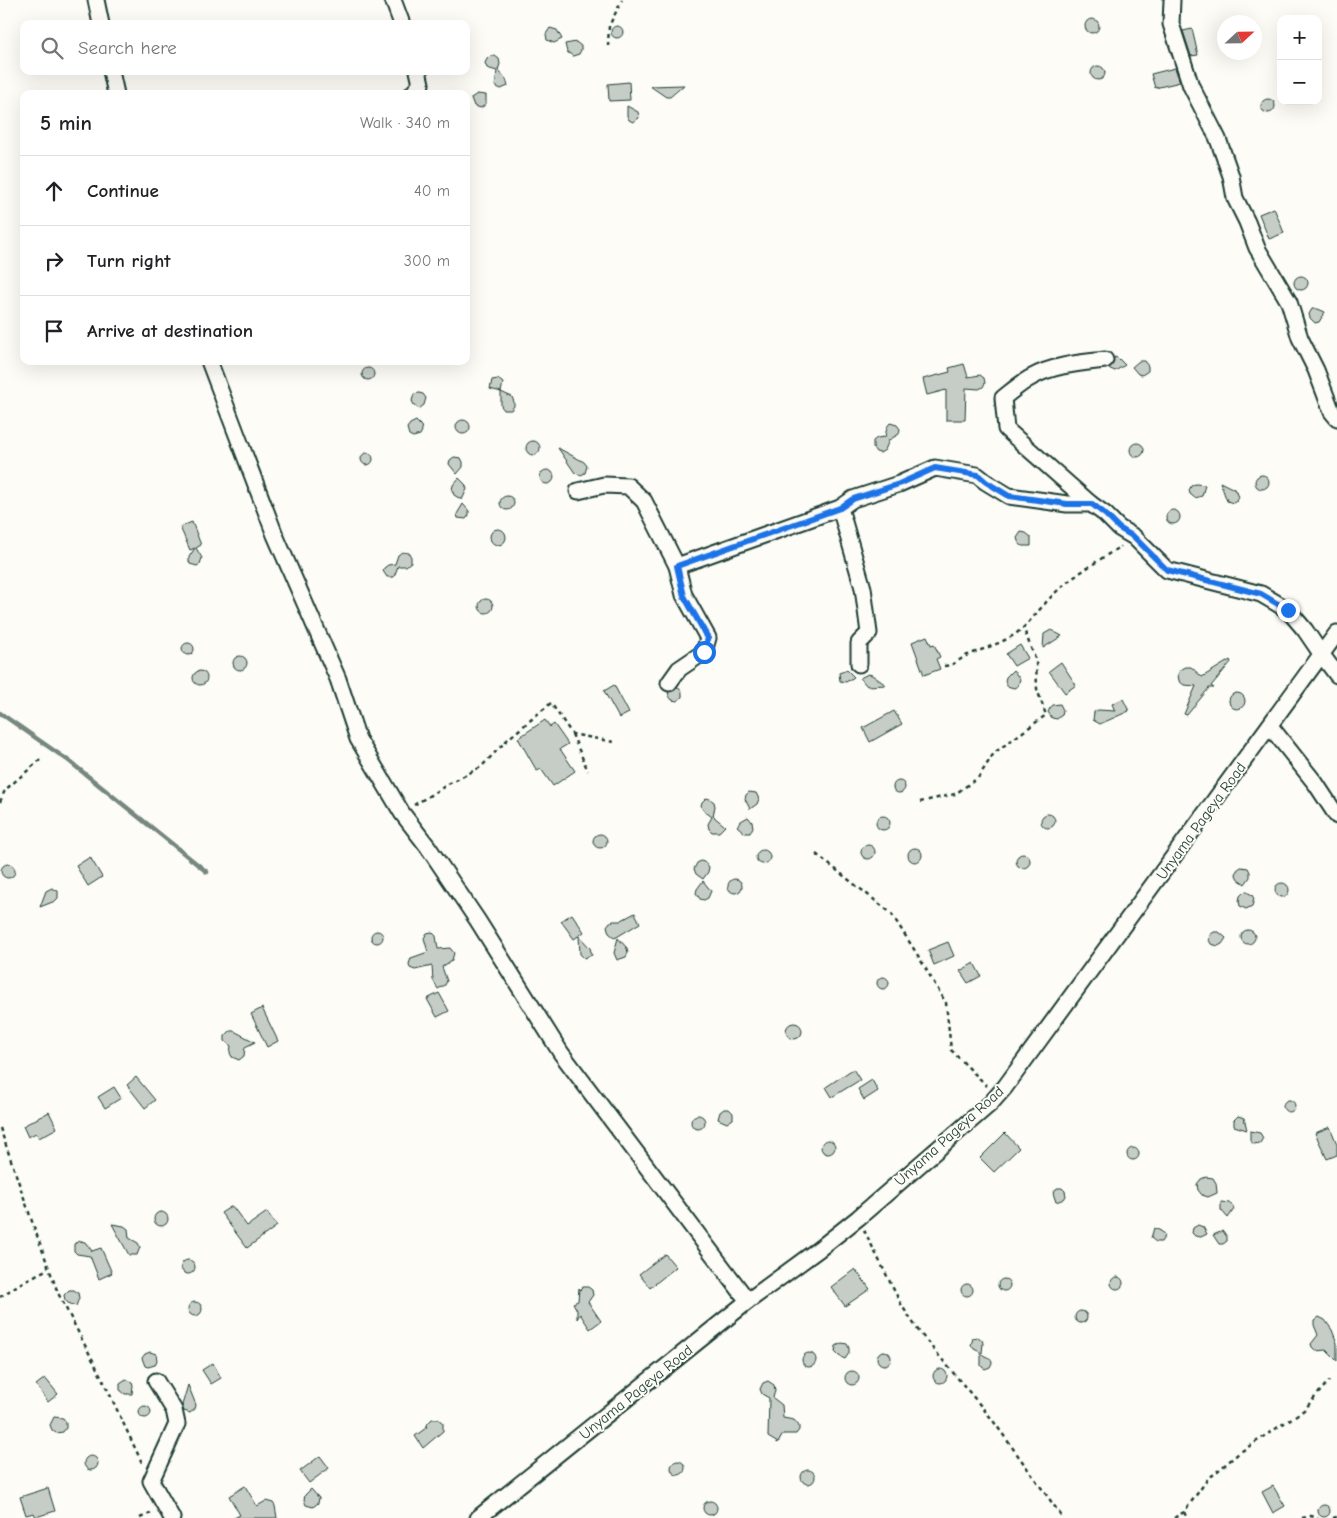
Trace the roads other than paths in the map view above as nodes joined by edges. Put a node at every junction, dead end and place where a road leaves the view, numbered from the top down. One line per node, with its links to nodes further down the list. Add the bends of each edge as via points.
1 (96, 0): 4 (street)
2 (393, 0): 5 (street)
3 (1172, 0): 12 (street, via 1171,24 1191,86 1218,138 1235,198 1257,248 1289,302 1300,338)
4 (100, 20)
5 (400, 20)
6 (112, 75): 8 (street)
7 (419, 75): 9 (street, via 420,84)
8 (115, 90)
9 (415, 90)
10 (1105, 360): 14 (street, via 1072,364 1032,376 1003,398 1006,430)
11 (211, 365): 24 (street, via 275,535 338,679 358,740 402,813 478,921 561,1053)
12 (1337, 418)
13 (578, 491): 16 (street, via 604,485 628,486 644,501)
14 (1092, 504): 15 (street, via 1009,496 978,475 935,468 853,499); 18 (street, via 1134,537 1167,570 1261,594 1288,610)
15 (840, 508): 16 (street); 19 (street, via 863,588 869,633 859,643)
16 (677, 566): 21 (street, via 684,596 708,638 704,652 679,670)
17 (1337, 633): 18 (street, Unyama Pageya Road)
18 (1322, 655): 20 (street); 22 (street, Unyama Pageya Road)
19 (858, 664)
20 (1337, 675)
21 (668, 683)
22 (1270, 726): 23 (street); 24 (street, Unyama Pageya Road, via 997,1096 858,1218)
23 (1337, 816)
24 (748, 1302): 27 (street, Unyama Pageya Road)
25 (156, 1381): 26 (street, via 174,1410 177,1424 150,1481)
26 (172, 1518)
27 (478, 1518)

